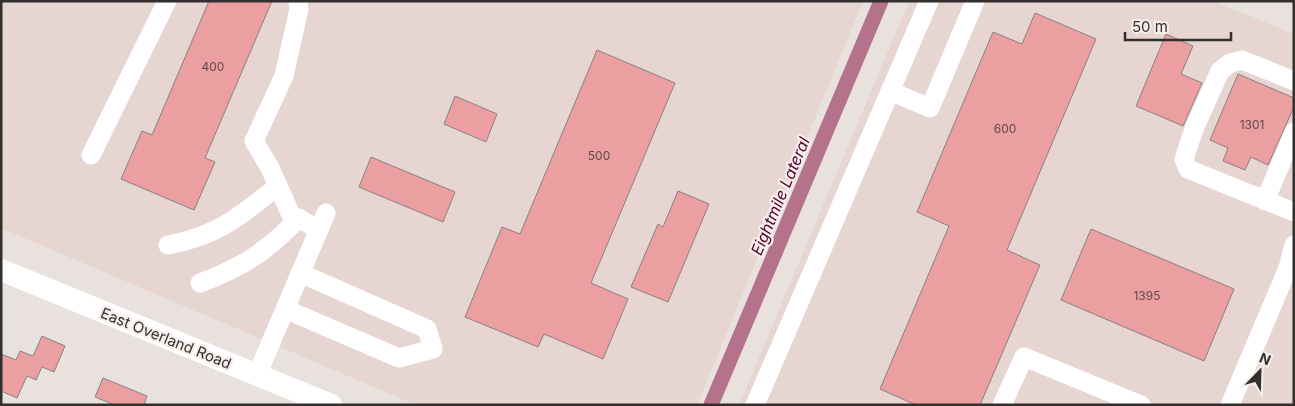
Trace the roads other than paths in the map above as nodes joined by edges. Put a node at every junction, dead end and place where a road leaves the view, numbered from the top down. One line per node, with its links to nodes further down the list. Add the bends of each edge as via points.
1 (166, 1): 8 (street)
2 (298, 1): 9 (street, via 284,76 254,141)
3 (929, 1): 6 (street)
4 (975, 1): 6 (street, via 930,108)
5 (1294, 81): 10 (street, via 1242,60 1230,63 1220,71 1184,159 1188,169)
6 (890, 91): 21 (street)
7 (1294, 132): 10 (street)
8 (91, 155)
9 (278, 186): 12 (street, via 292,214); 13 (street, via 213,233)
10 (1265, 201): 11 (street)
11 (1294, 212)
12 (299, 218): 16 (street, via 322,221); 17 (street, via 255,257)
13 (168, 245)
14 (1294, 245): 24 (street, via 1288,268)
15 (1, 270): 19 (main road, East Overland Road)
16 (300, 273): 18 (street); 18 (street, via 427,329 433,349 399,358)
17 (200, 284)
18 (285, 309): 19 (street)
19 (256, 375): 20 (main road, East Overland Road)
20 (330, 405)
21 (756, 405)
22 (1002, 405): 23 (street, via 1024,357)
23 (1141, 405)
24 (1230, 405)

